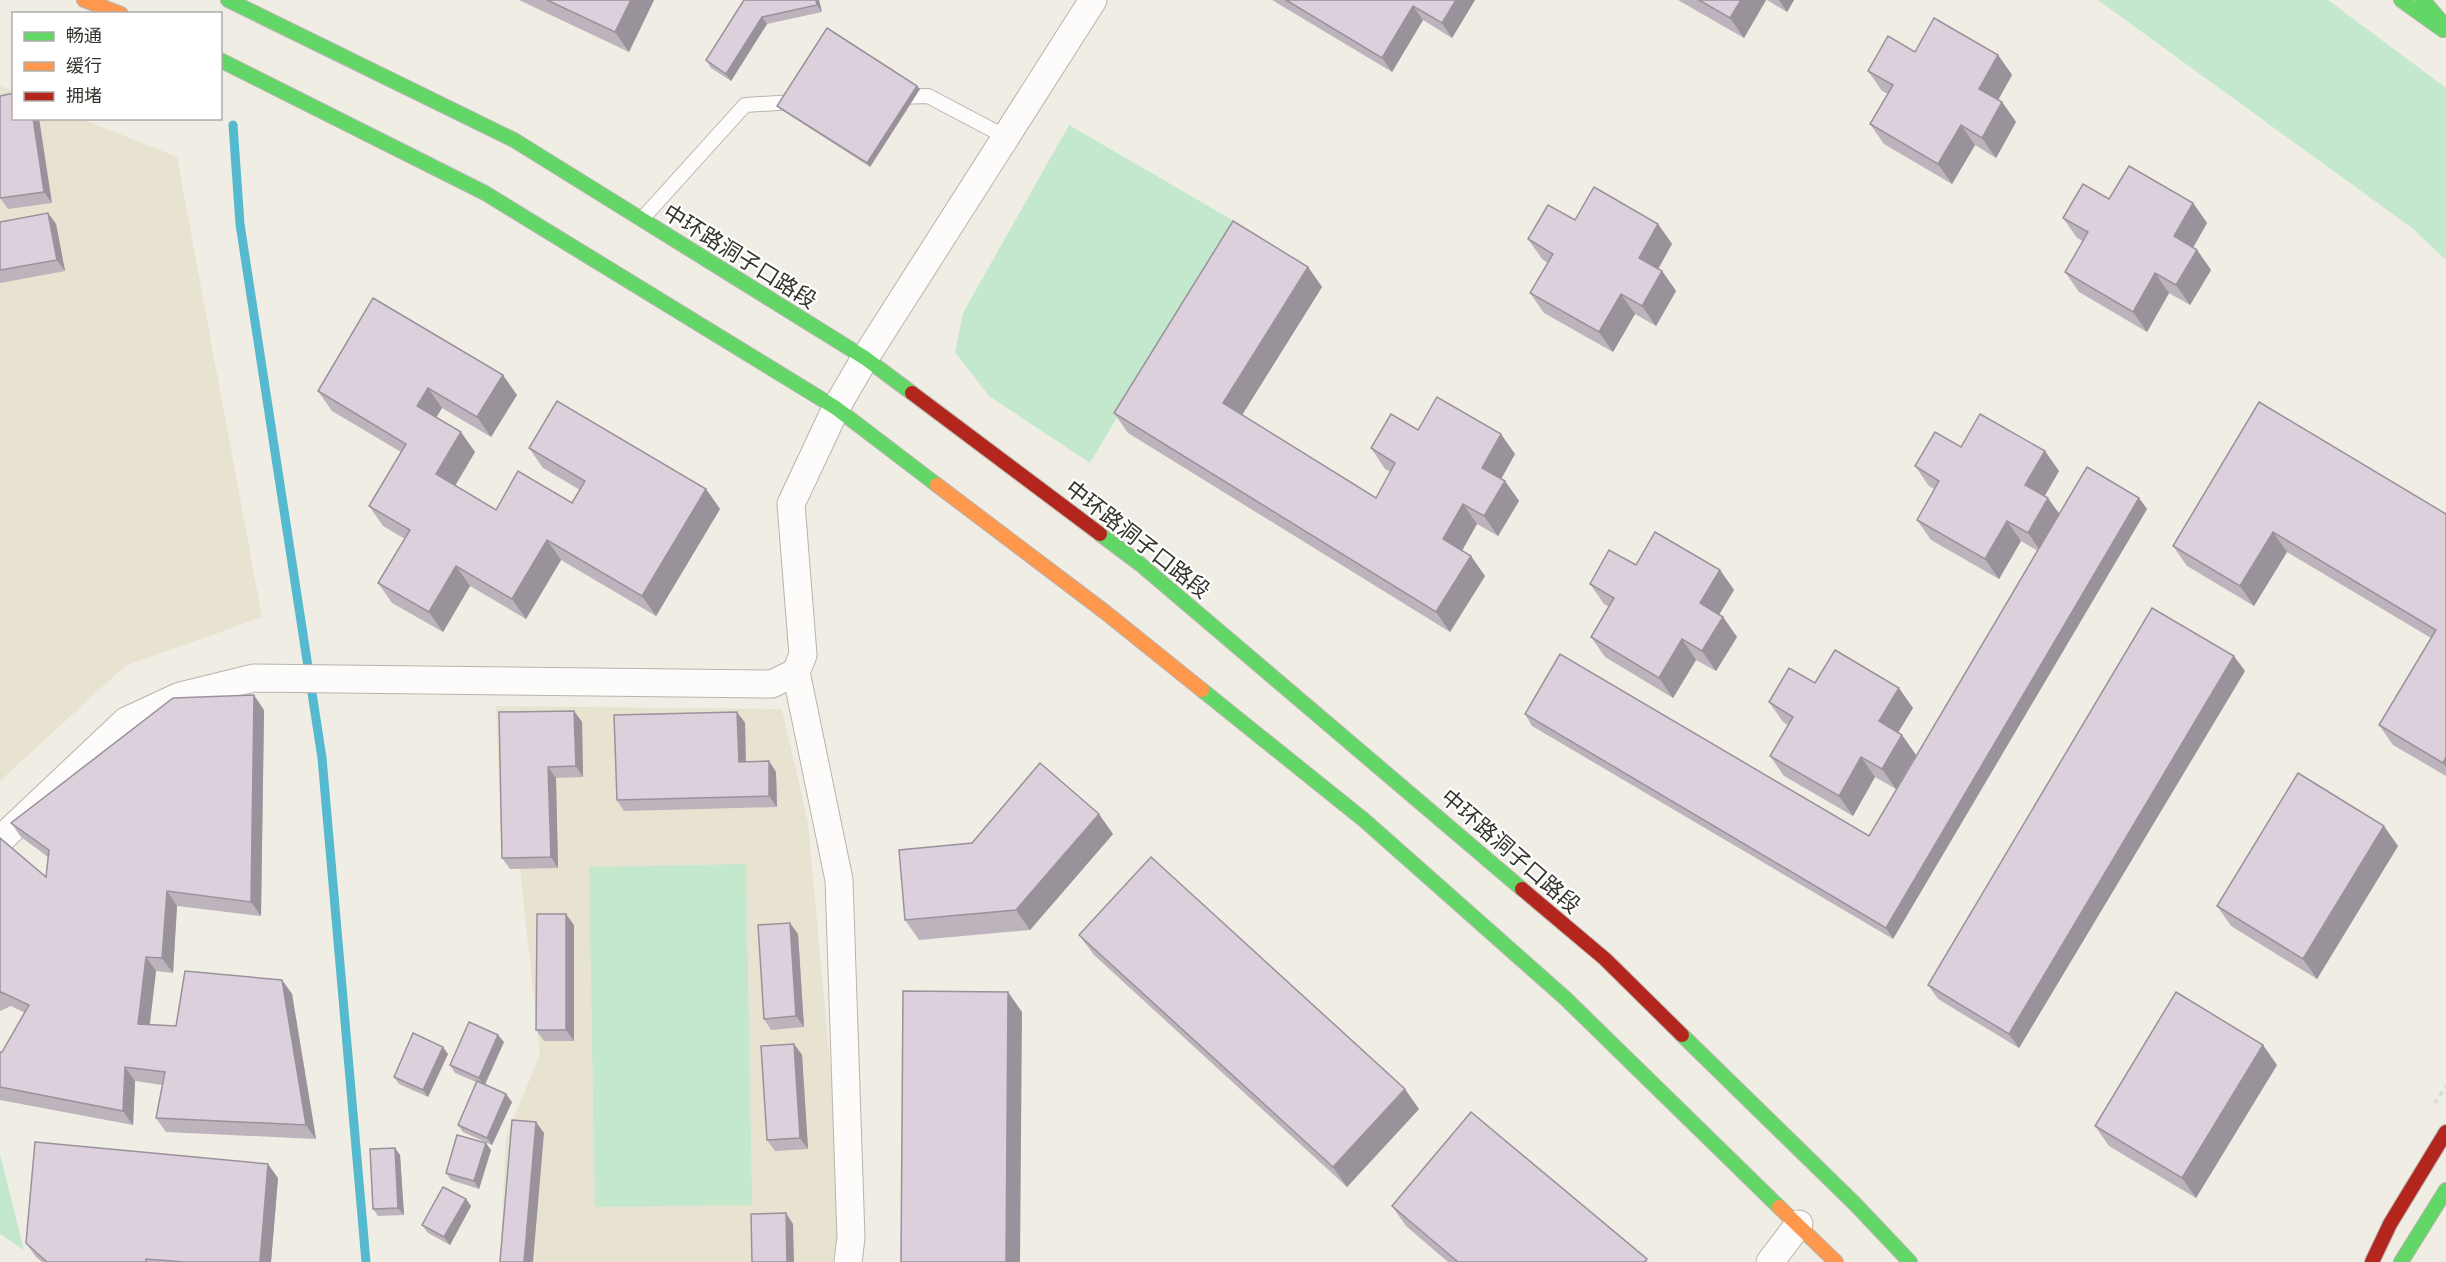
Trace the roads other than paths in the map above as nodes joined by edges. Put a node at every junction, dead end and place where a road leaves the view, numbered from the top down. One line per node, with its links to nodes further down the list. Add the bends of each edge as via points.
1 (84, 0): 6 (main road)
2 (228, 0): 13 (main road, 中环路洞子口路段, via 514,140)
3 (1093, 0): 12 (street)
4 (2401, 0): 8 (main road)
5 (2423, 0): 7 (main road)
6 (116, 12)
7 (2446, 27)
8 (2446, 33)
9 (222, 61): 15 (main road, via 485,193)
10 (882, 98): 12 (lane, via 928,96)
11 (813, 101): 13 (lane, via 745,105)
12 (1006, 137): 14 (street)
13 (642, 219): 14 (main road, 中环路洞子口路段)
14 (865, 358): 15 (street); 24 (main road, 中环路洞子口路段, via 1140,564 1605,959)
15 (836, 408): 16 (street, via 791,504 803,655); 20 (main road, via 1106,612 1364,820 1565,998)
16 (796, 672): 17 (street, via 772,684 253,678 180,696 126,721); 21 (street, via 839,880 851,1238)
17 (0, 840)
18 (2446, 1132): 25 (main road, via 2390,1224)
19 (2446, 1190): 26 (main road)
20 (1798, 1224): 22 (street); 23 (main road)
21 (848, 1262)
22 (1770, 1262)
23 (1836, 1262)
24 (1910, 1262)
25 (2372, 1262)
26 (2401, 1262)

